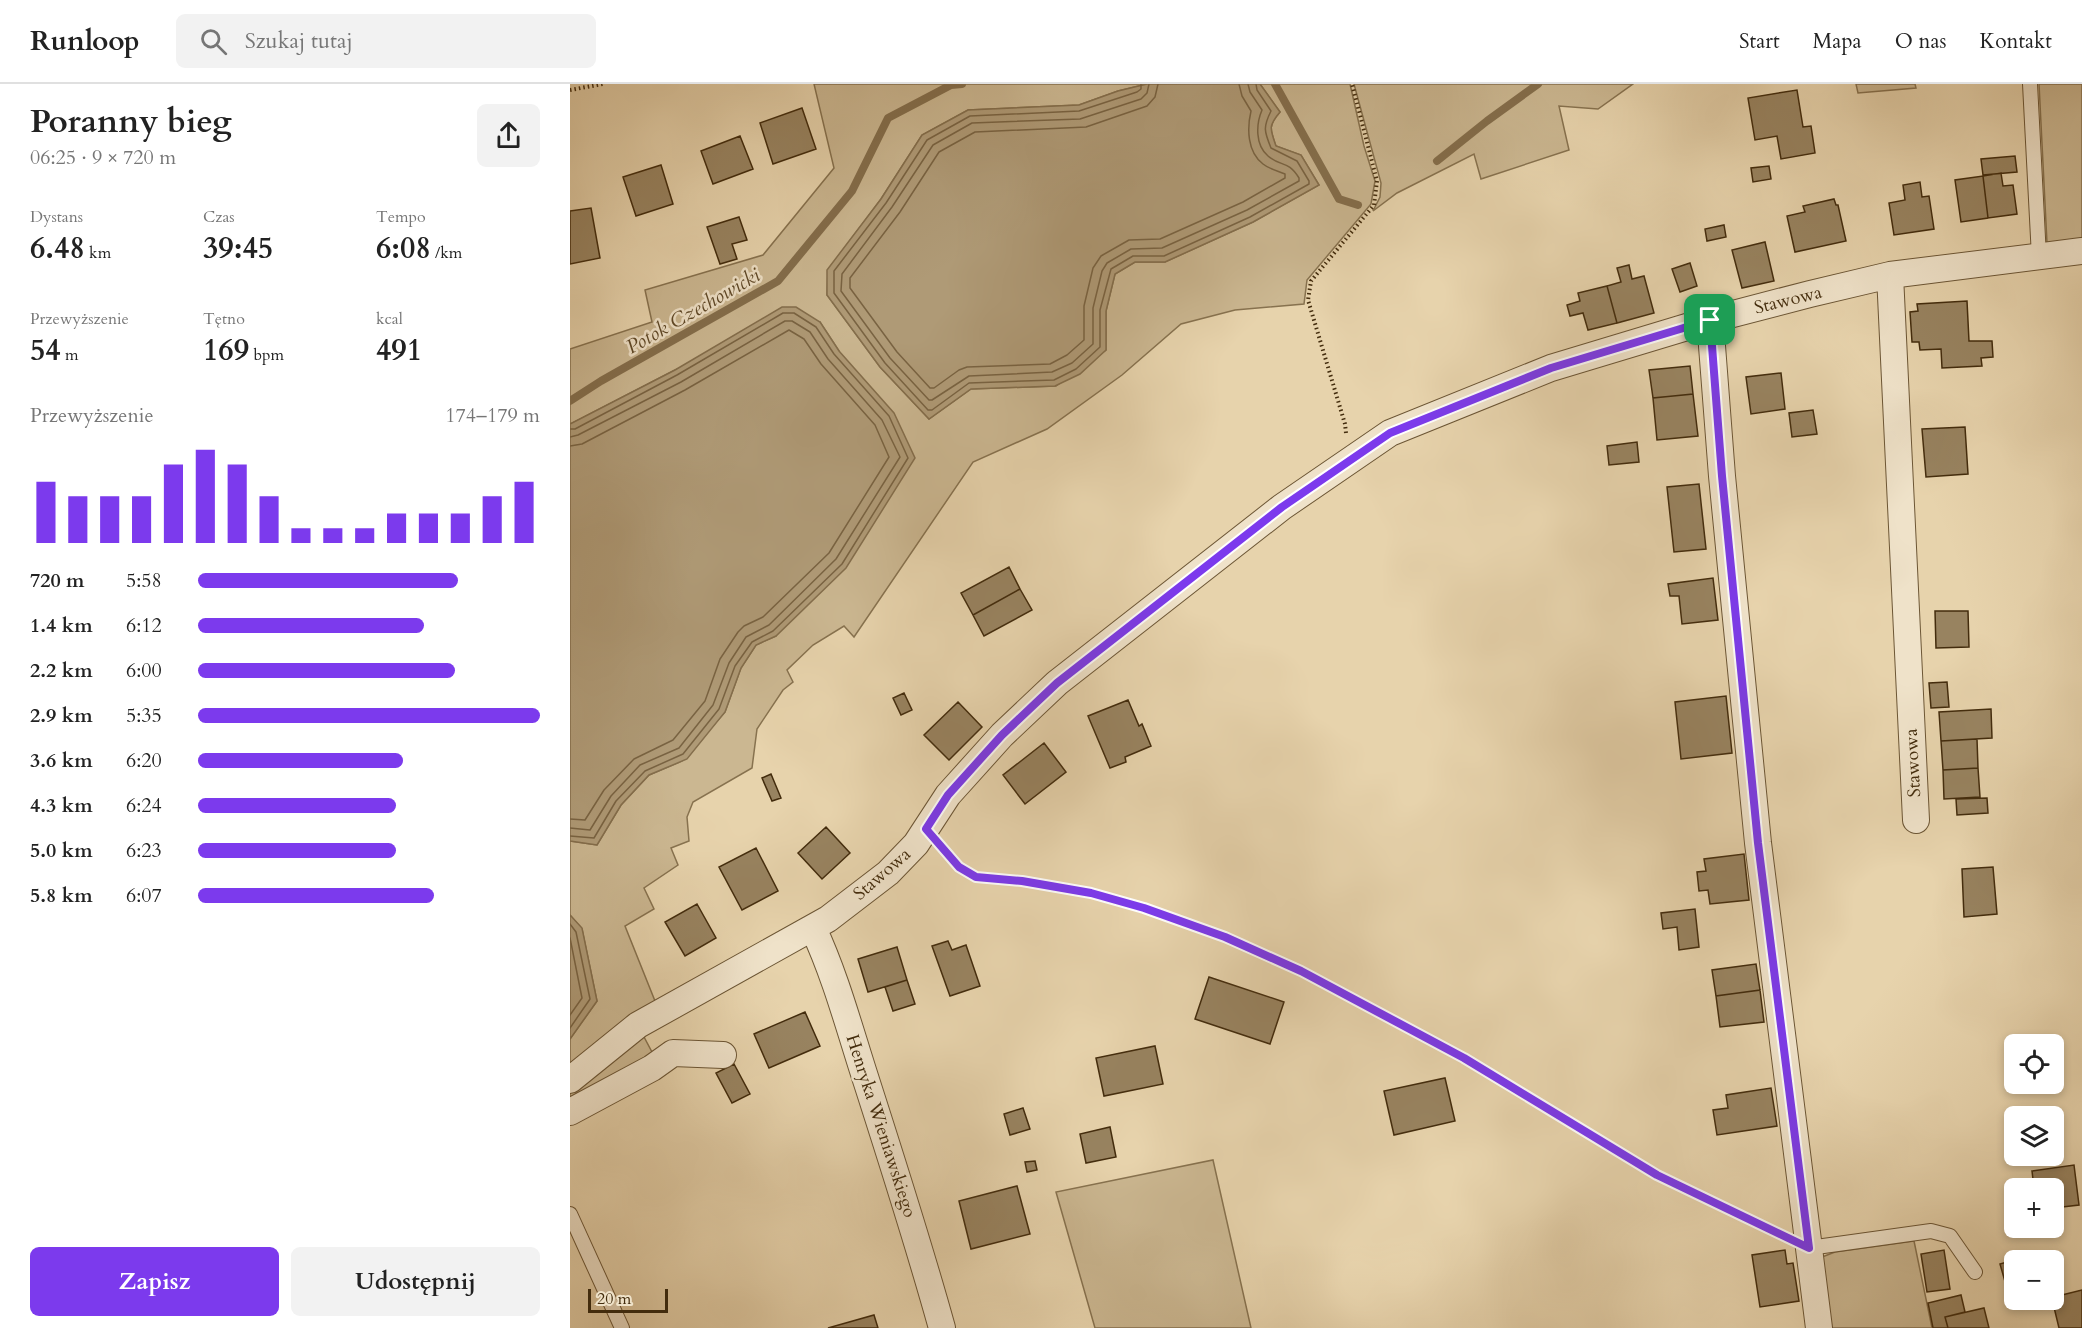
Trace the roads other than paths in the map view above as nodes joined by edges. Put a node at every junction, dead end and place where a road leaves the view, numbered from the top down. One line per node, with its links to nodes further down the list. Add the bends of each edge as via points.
1 (2030, 84): 3 (lane)
2 (2082, 251): 3 (street, Stawowa)
3 (2039, 257): 4 (street, Stawowa)
4 (1890, 275): 5 (street, Stawowa); 6 (street, Stawowa)
5 (1710, 320): 7 (street, Stawowa, via 1551,368 1390,433 1349,460 1282,507 1057,683 1002,735 948,795 916,844 888,873); 12 (street, via 1758,843)
6 (1916, 820)
7 (813, 928): 9 (street, Stawowa, via 638,1025); 15 (street, Henryka Wieniawskiego, via 847,1019)
8 (723, 1055): 10 (street, via 673,1053)
9 (570, 1080)
10 (570, 1112)
11 (570, 1214): 14 (lane)
12 (1809, 1248): 13 (lane, via 1931,1231 1950,1236); 16 (street)
13 (1975, 1272)
14 (622, 1328)
15 (942, 1328)
16 (1819, 1328)

